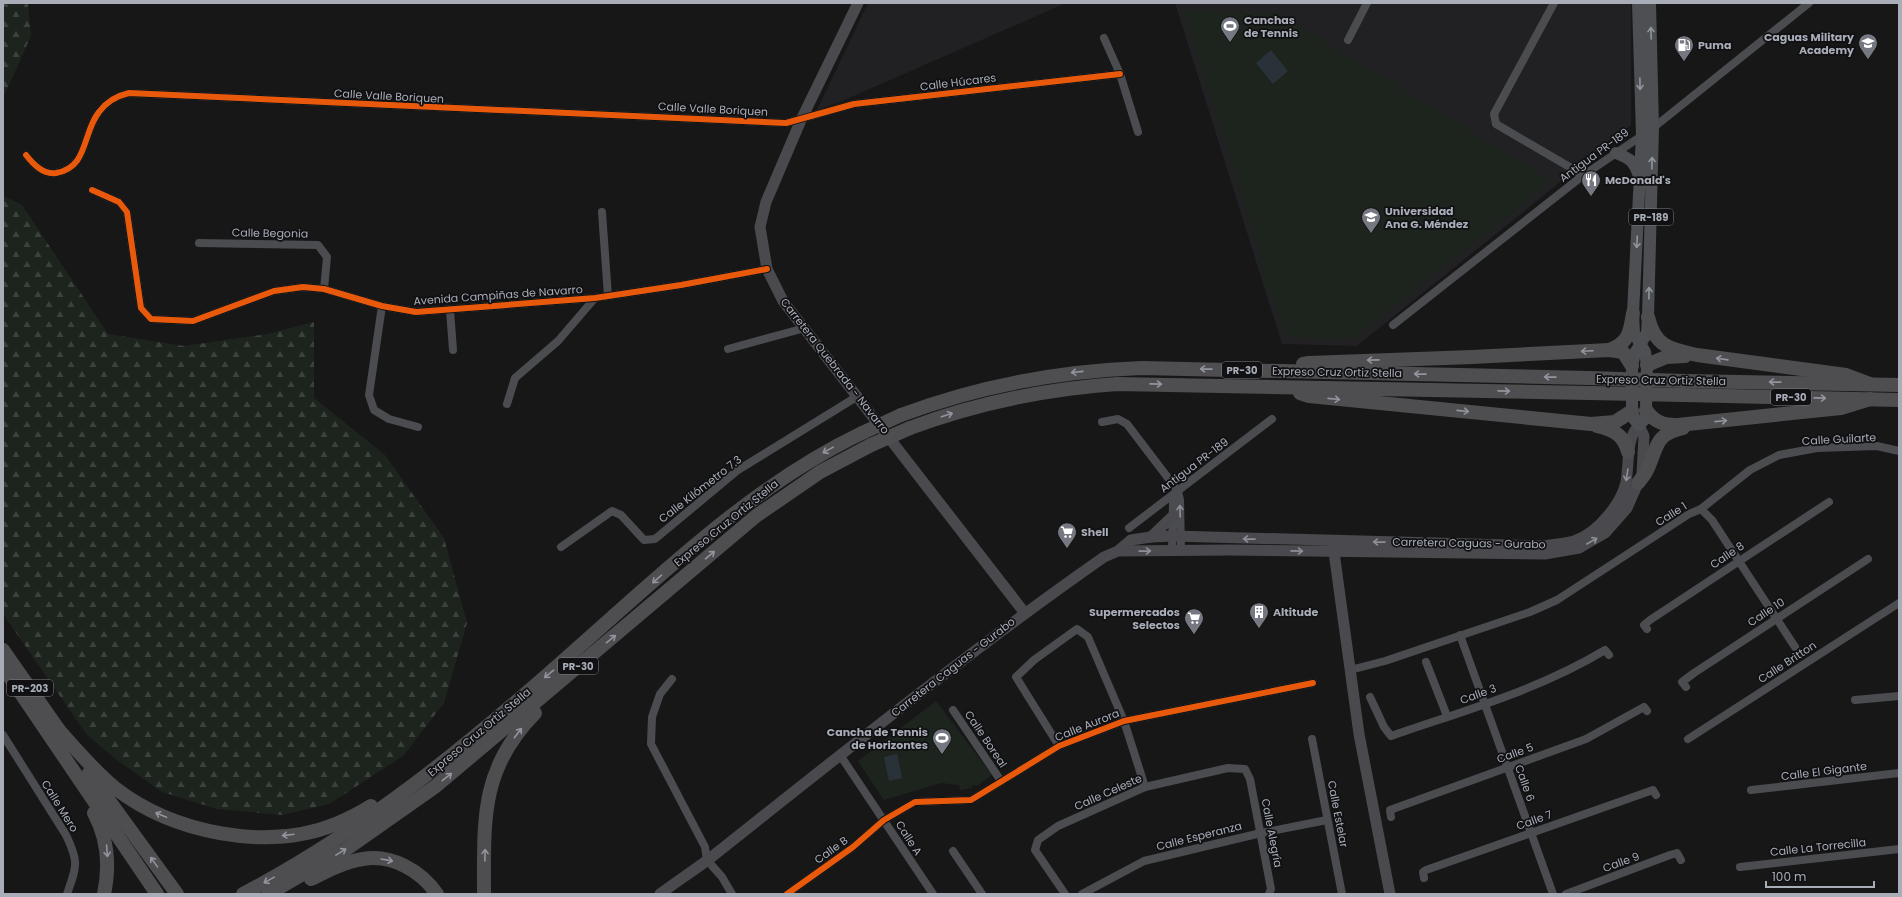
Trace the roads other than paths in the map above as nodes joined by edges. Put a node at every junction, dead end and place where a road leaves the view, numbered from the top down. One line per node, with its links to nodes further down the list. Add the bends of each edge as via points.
1 (858, 3): 10 (main road, Carretera Quebrada - Navarro)
2 (1367, 3): 8 (street)
3 (1554, 3): 16 (street, via 1494,114 1496,124 1573,169)
4 (1638, 3): 13 (main road, PR-189, one-way to 13)
5 (1650, 3): 11 (main road, PR-189, one-way to 5)
6 (1809, 3): 11 (street, Antigua PR-189)
7 (1104, 38): 9 (street)
8 (1348, 40)
9 (1120, 74): 10 (street, Calle Húcares, via 854,104); 12 (street)
10 (801, 120): 15 (street, Calle Valle Boriquen, via 786,123 129,93 114,96 98,112 77,162 65,171 50,174 34,165); 21 (main road, Carretera Quebrada - Navarro, via 766,202 760,227)
11 (1653, 128): 13 (street, Antigua PR-189); 28 (main road, PR-189, one-way to 11)
12 (1138, 132)
13 (1642, 135): 14 (street, Antigua PR-189); 17 (main road, PR-189)
14 (1616, 153): 16 (street, Antigua PR-189); 17 (main road, via 1629,158)
15 (26, 155)
16 (1581, 177): 29 (street, Antigua PR-189)
17 (1640, 180): 27 (main road, PR-189, one-way to 27)
18 (92, 190): 22 (street, Avenida Campiñas de Navarro, via 120,202 127,212 141,308 151,319 193,321 274,290 302,287)
19 (602, 212): 23 (street)
20 (199, 242): 22 (street, Calle Begonia, via 318,245 327,257)
21 (767, 269): 23 (street, Avenida Campiñas de Navarro); 30 (main road, Carretera Quebrada - Navarro, via 783,301)
22 (324, 289): 25 (street, Avenida Campiñas de Navarro)
23 (608, 296): 24 (street, Avenida Campiñas de Navarro)
24 (595, 298): 26 (street, Avenida Campiñas de Navarro); 45 (street, via 558,341 514,378)
25 (382, 306): 26 (street, Avenida Campiñas de Navarro, via 416,312); 53 (street, via 369,395 374,410 390,419)
26 (450, 310): 33 (street)
27 (1633, 313): 31 (main road, PR-189, via 1634,333); 34 (highway, via 1627,338 1620,346)
28 (1648, 317): 31 (main road, PR-189, via 1647,333); 35 (highway, via 1651,329 1660,342 1678,351)
29 (1393, 325)
30 (805, 328): 32 (street); 42 (main road, Carretera Quebrada - Navarro)
31 (1641, 344): 36 (main road, PR-189); 37 (main road, PR-189, via 1635,353)
32 (728, 349)
33 (453, 350)
34 (1609, 350): 37 (highway, via 1623,352); 38 (highway, one-way to 38, via 1309,363)
35 (1697, 355): 36 (highway, via 1666,357); 39 (highway, one-way to 35, via 1846,375)
36 (1647, 365): 46 (main road, PR-189)
37 (1632, 366): 47 (main road, PR-189)
38 (1280, 371): 39 (highway, Expreso Cruz Ortiz Stella / PR-30, one-way to 38, bridge); 105 (highway, Expreso Cruz Ortiz Stella / PR-30, one-way to 105, bridge, via 1142,368 1063,374 986,388 901,415 862,433 808,462 743,507 462,748)
39 (1870, 384): 40 (highway, Expreso Cruz Ortiz Stella / PR-30)
40 (1899, 385)
41 (1283, 386): 43 (highway, Expreso Cruz Ortiz Stella / PR-30, one-way to 43, bridge); 51 (highway, one-way to 51, via 1309,396); 78 (highway, Expreso Cruz Ortiz Stella / PR-30, one-way to 41, bridge, via 756,516 804,482 871,445 910,428 986,404 1079,387 1142,383)
42 (858, 396): 64 (street, Calle Kilómetro 7.3, via 738,470 655,539 644,540 621,515 612,511); 71 (main road, Carretera Quebrada - Navarro)
43 (1870, 400): 44 (highway, Expreso Cruz Ortiz Stella / PR-30); 50 (highway, one-way to 43, via 1842,408)
44 (1899, 400)
45 (507, 404)
46 (1646, 410): 50 (highway, via 1657,422 1665,425); 52 (main road, PR-189, via 1645,419)
47 (1632, 411): 51 (highway, via 1616,422); 52 (main road, PR-189, via 1634,419)
48 (1272, 419): 57 (street, Antigua PR-189)
49 (1102, 422): 57 (street, via 1118,420 1127,424)
50 (1698, 423): 56 (highway, via 1674,430 1662,438)
51 (1591, 424): 55 (highway, via 1619,434)
52 (1639, 424): 55 (main road, Carretera Caguas - Gurabo / PR-189, via 1631,436); 56 (main road, Carretera Caguas - Gurabo / PR-189, via 1644,436 1642,474)
53 (418, 427)
54 (1899, 451): 59 (street, Calle Guilarte, via 1870,446 1817,448 1780,455 1750,470)
55 (1628, 452): 65 (main road, Carretera Caguas - Gurabo / PR-189, one-way to 65, via 1627,477 1617,505 1598,527 1575,540 1544,546)
56 (1638, 483): 65 (main road, Carretera Caguas - Gurabo / PR-189, one-way to 56, via 1545,554 1579,548 1605,533 1627,508)
57 (1178, 491): 60 (street, via 1173,503); 61 (street, Antigua PR-189); 62 (street, one-way to 57)
58 (1829, 502): 69 (street, Calle 8)
59 (1701, 509): 69 (street, Calle 1, via 1712,520); 74 (street, Calle 1, via 1689,514 1557,600 1530,612)
60 (1173, 516): 62 (street); 63 (main road)
61 (1129, 528)
62 (1177, 536): 63 (main road, Carretera Caguas - Gurabo / PR-189); 65 (main road, Carretera Caguas - Gurabo / PR-189, one-way to 62); 66 (street)
63 (1151, 537): 67 (main road, Carretera Caguas - Gurabo / PR-189, via 1131,540)
64 (562, 546)
65 (1334, 546): 66 (main road, Carretera Caguas - Gurabo / PR-189, one-way to 65); 81 (main road)
66 (1177, 550): 67 (main road, Carretera Caguas - Gurabo / PR-189, one-way to 66)
67 (1118, 551): 71 (main road, Carretera Caguas - Gurabo / PR-189, via 1104,556)
68 (1868, 559): 72 (street, Calle 10)
69 (1739, 560): 72 (street, Calle 1); 73 (street, Calle 8, via 1650,620 1644,625)
70 (1899, 603): 96 (street, Calle Britton)
71 (1024, 612): 98 (main road, Carretera Caguas - Gurabo / PR-189)
72 (1777, 618): 75 (street, Calle 1); 84 (street, Calle 10, via 1682,682)
73 (1648, 629)
74 (1460, 635): 81 (street, Calle 1, via 1385,662); 88 (street, Calle 6)
75 (1795, 647)
76 (3, 650): 93 (highway, PR-203)
77 (1609, 655): 88 (street, Calle 3, via 1605,650 1576,668)
78 (588, 657): 118 (highway, Expreso Cruz Ortiz Stella / PR-30, one-way to 78, via 345,850 436,786); 126 (highway, one-way to 78, via 486,810 502,756 520,729 576,676)
79 (1426, 662): 91 (street)
80 (3, 667): 93 (highway, PR-203)
81 (1350, 670): 136 (main road, via 1359,734)
82 (672, 679): 114 (street, via 660,694 652,717 651,744 705,847)
83 (1313, 683): 92 (street, Calle Aurora)
84 (1686, 687)
85 (1899, 696): 87 (street)
86 (1370, 697): 91 (street, Calle 3, via 1391,736)
87 (1855, 700)
88 (1484, 704): 91 (street, Calle 3); 99 (street, Calle 6)
89 (952, 710): 102 (street, Calle Boreal)
90 (1647, 711): 99 (street, Calle 5, via 1644,708 1586,739)
91 (1447, 716)
92 (1124, 721): 97 (street, Calle Aurora); 97 (street, via 1088,637 1077,629 1034,660 1016,677); 103 (street)
93 (51, 728): 105 (highway, one-way to 93, via 383,800 336,824 304,833 281,836 219,833 173,820 137,803 98,773); 120 (highway, one-way to 120, via 104,835 107,870); 121 (highway); 122 (highway, one-way to 93)
94 (3, 735): 119 (street, Calle Mero, via 73,850 76,868)
95 (1312, 738): 109 (street, Calle Estelar)
96 (1688, 739)
97 (1059, 746): 102 (street, Calle Aurora)
98 (840, 755): 108 (street, Calle A); 114 (main road, Carretera Caguas - Gurabo / PR-189)
99 (1507, 768): 107 (street, Calle 5, via 1390,810); 111 (street, Calle 6)
100 (1899, 773): 104 (street, Calle El Gigante)
101 (1249, 777): 103 (street, Calle Celeste, via 1245,769 1228,768); 110 (street, Calle Alegría)
102 (1001, 781): 108 (street, Calle Aurora, via 971,800 916,802)
103 (1144, 787): 132 (street, Calle Celeste, via 1058,826 1038,840 1035,850)
104 (1751, 790)
105 (403, 794): 123 (highway, Expreso Cruz Ortiz Stella / PR-30, one-way to 123, via 319,852)
106 (1656, 795): 111 (street, Calle 7, via 1653,790)
107 (1391, 817)
108 (884, 820): 129 (street, Calle B, via 853,847); 130 (street, Calle A)
109 (1327, 820): 110 (street, Calle Esperanza); 135 (street, Calle Estelar)
110 (1261, 832): 133 (street, Calle Esperanza, via 1144,861); 134 (street, Calle Alegría, via 1271,889)
111 (1531, 833): 117 (street, Calle 7, via 1426,870 1423,872); 137 (street, Calle 6)
112 (1899, 849): 116 (street, Calle La Torrecilla)
113 (953, 852): 131 (street)
114 (707, 860): 127 (main road, Carretera Caguas - Gurabo / PR-189); 128 (street, via 722,877)
115 (1680, 860): 138 (street, Calle 9, via 1678,853 1674,854)
116 (1740, 867)
117 (1424, 878)
118 (283, 886): 124 (highway, Expreso Cruz Ortiz Stella / PR-30); 125 (highway, one-way to 125, via 308,880 355,861 377,859 396,862 412,870)
119 (67, 894)
120 (104, 894)
121 (157, 894)
122 (177, 894)
123 (243, 894)
124 (268, 894)
125 (437, 894)
126 (484, 894)
127 (660, 894)
128 (732, 894)
129 (787, 894)
130 (933, 894)
131 (982, 894)
132 (1065, 894)
133 (1082, 894)
134 (1269, 894)
135 (1342, 894)
136 (1390, 894)
137 (1552, 894)
138 (1566, 894)

